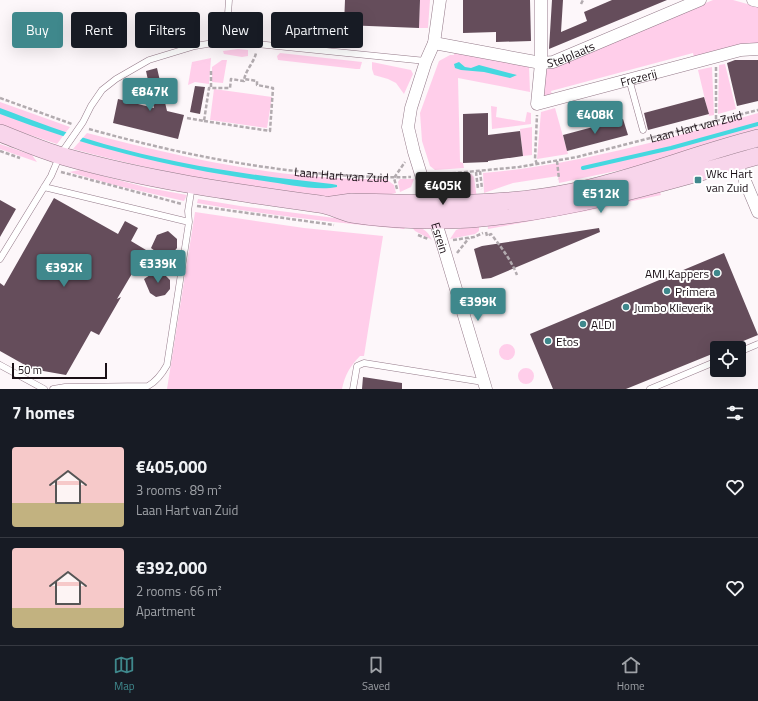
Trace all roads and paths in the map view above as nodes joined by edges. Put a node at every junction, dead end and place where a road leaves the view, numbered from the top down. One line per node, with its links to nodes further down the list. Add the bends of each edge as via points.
1 (229, 0): 9 (lane)
2 (440, 0): 10 (street, Esrein)
3 (541, 0): 17 (street)
4 (583, 0): 8 (path)
5 (700, 0): 17 (street, Stelplaats, via 553,62)
6 (753, 0): 7 (street)
7 (758, 1)
8 (580, 4)
9 (228, 12)
10 (434, 43): 16 (street, Esrein); 17 (street, Stelplaats)
11 (208, 45): 28 (lane, via 174,52 136,67 102,90)
12 (263, 45): 16 (lane)
13 (257, 48): 19 (path)
14 (758, 48): 15 (street, Frezerij)
15 (715, 57): 20 (street, Frezerij); 27 (path)
16 (426, 61): 32 (street, Esrein, via 408,118)
17 (541, 62): 23 (street)
18 (211, 71): 21 (path)
19 (244, 79): 21 (path, via 231,79 230,88); 26 (path, via 258,81 257,85 274,88 270,131)
20 (629, 79): 23 (street, Frezerij); 29 (lane)
21 (211, 87): 26 (path)
22 (0, 98): 28 (path, Laan Hart van Zuid)
23 (537, 104): 37 (path)
24 (758, 110): 27 (path, Laan Hart van Zuid)
25 (187, 118): 26 (path)
26 (204, 121)
27 (716, 122): 36 (path, Laan Hart van Zuid)
28 (80, 127): 34 (lane); 39 (path, Laan Hart van Zuid, via 156,148 235,163 286,170)
29 (643, 130)
30 (0, 133): 34 (main road)
31 (758, 138): 33 (main road)
32 (414, 152): 38 (street, Esrein); 39 (path)
33 (738, 152): 35 (main road); 41 (lane); 44 (main road, via 571,192)
34 (60, 155): 42 (main road, via 149,178); 43 (lane)
35 (758, 156)
36 (557, 161): 37 (path, Laan Hart van Zuid); 40 (path)
37 (537, 164): 38 (path, Laan Hart van Zuid)
38 (422, 176): 39 (path, Laan Hart van Zuid); 44 (street, Esrein)
39 (394, 178)
40 (558, 179)
41 (745, 181): 45 (street)
42 (192, 186): 44 (main road, via 329,205 352,202); 46 (lane)
43 (44, 187): 46 (lane); 49 (lane)
44 (433, 212): 48 (street, Esrein)
45 (758, 212)
46 (189, 222): 58 (lane, via 166,365 155,382 148,386)
47 (490, 234): 51 (path, via 511,260)
48 (442, 242): 50 (street, Esrein); 50 (path, via 469,238)
49 (0, 259)
50 (448, 262): 56 (street, Esrein)
51 (517, 276)
52 (758, 344): 53 (lane)
53 (746, 349)
54 (710, 364): 60 (lane)
55 (0, 365): 57 (lane)
56 (484, 386): 59 (lane, Esrein, via 364,363 357,366)
57 (44, 389)
58 (53, 389)
59 (353, 389)
60 (650, 389)

